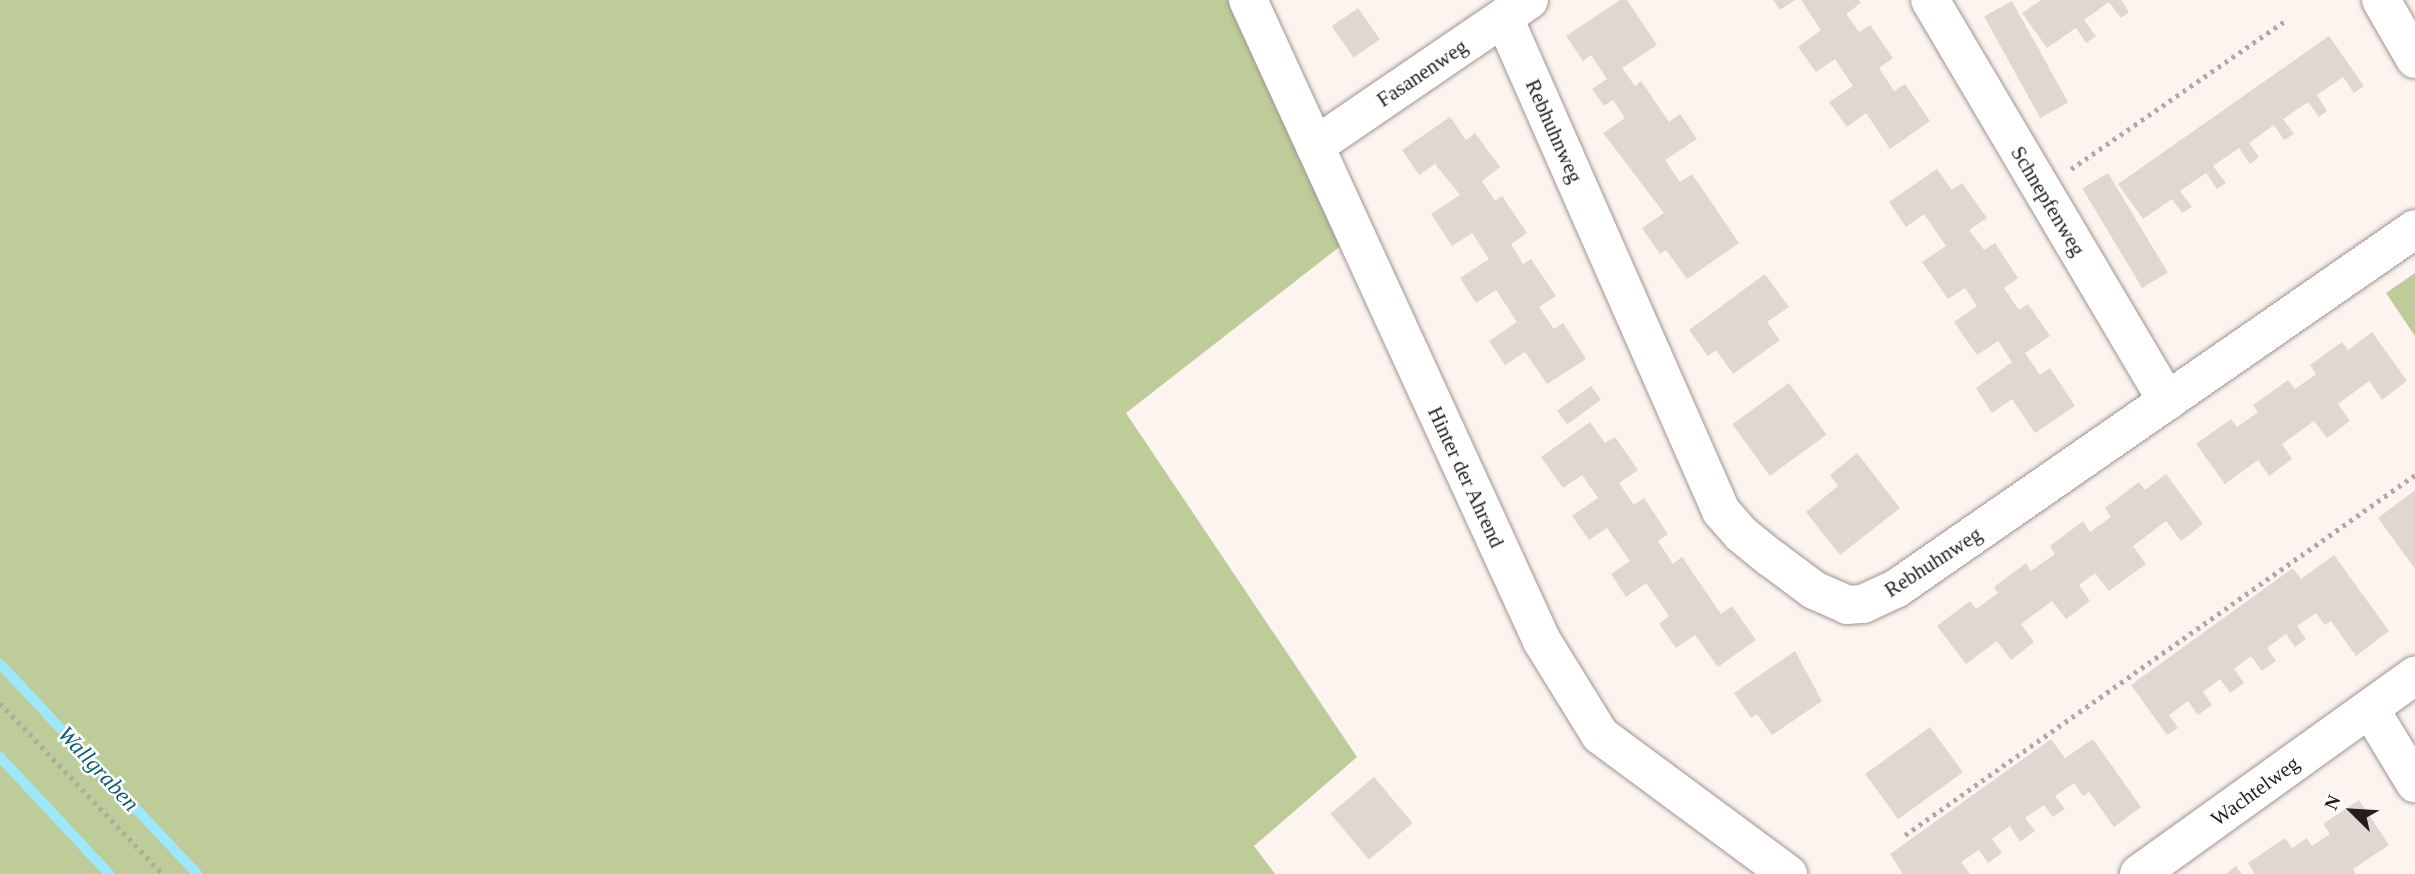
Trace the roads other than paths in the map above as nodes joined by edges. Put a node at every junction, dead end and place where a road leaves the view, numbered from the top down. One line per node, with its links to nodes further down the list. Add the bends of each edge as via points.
1 (1248, 0): 6 (street, Hinter der Ahrend)
2 (1930, 0): 8 (street, Schnepfenweg)
3 (2381, 0): 5 (street)
4 (1516, 9): 6 (street, Fasanenweg); 8 (street, Rebhuhnweg, via 1721,511 1741,534 1814,590 1847,605 1863,604 1897,588)
5 (2415, 59)
6 (1315, 146): 12 (street, Hinter der Ahrend, via 1542,641 1600,735)
7 (2415, 229): 8 (street, Rebhuhnweg)
8 (2167, 401)
9 (2415, 676): 10 (street, Wachtelweg)
10 (2370, 709): 11 (street); 13 (street, Wachtelweg)
11 (2415, 783)
12 (1788, 874)
13 (2139, 874)

